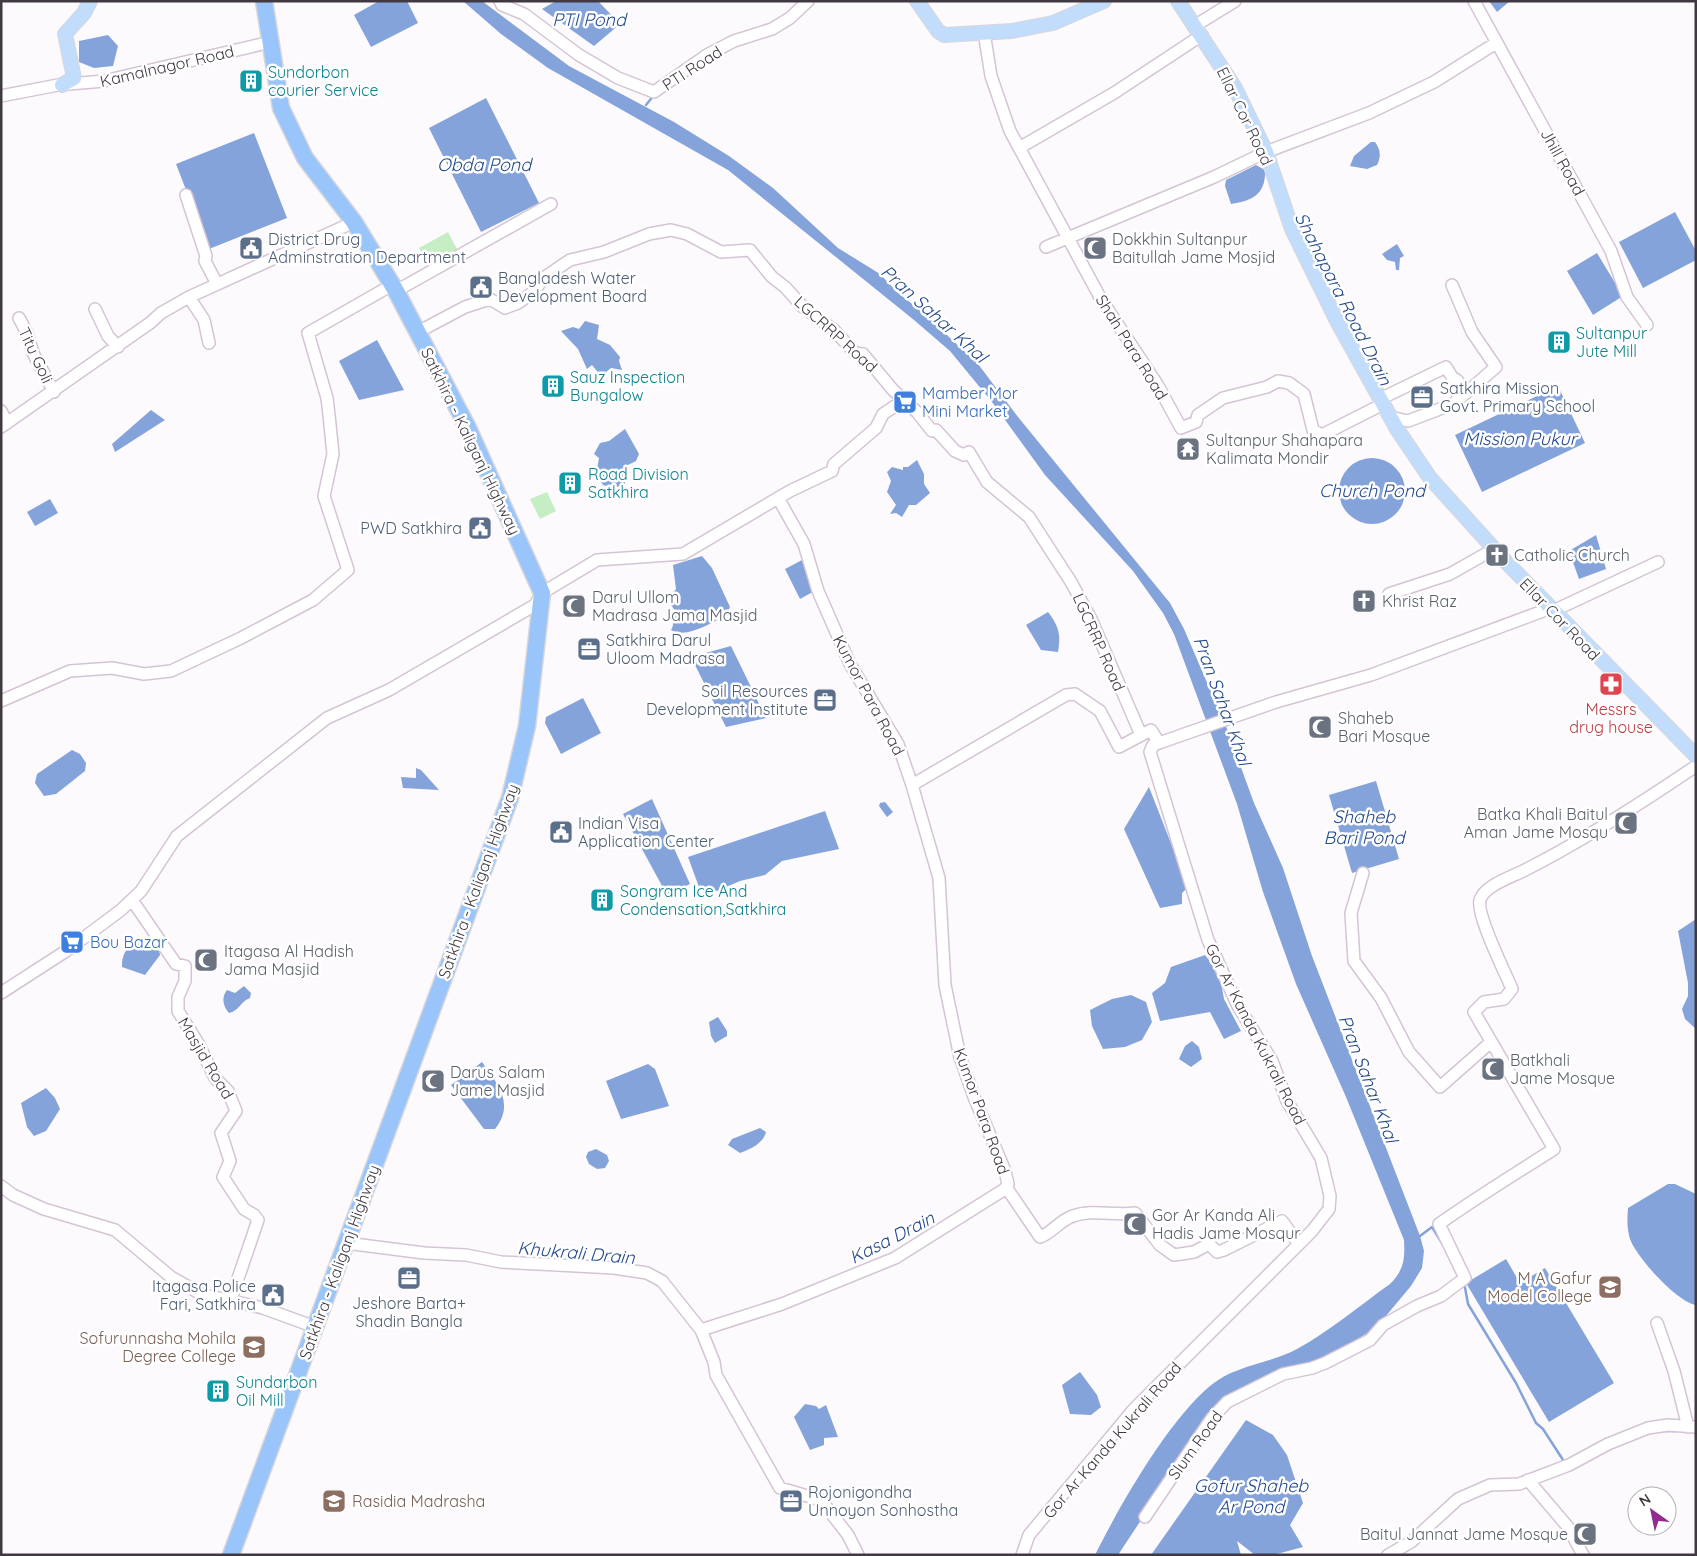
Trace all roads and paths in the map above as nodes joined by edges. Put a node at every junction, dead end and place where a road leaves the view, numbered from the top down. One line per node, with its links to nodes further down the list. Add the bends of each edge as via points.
1 (90, 1): 14 (main road, via 65,34 74,78)
2 (264, 1): 12 (highway, Satkhira - Kaliganj Highway)
3 (500, 1): 4 (street, PTI Road, via 602,69 654,92 707,55 734,41 772,29)
4 (808, 1)
5 (916, 1): 11 (main road, via 944,35)
6 (1104, 1): 11 (main road, via 1053,23 1012,31)
7 (1178, 1): 10 (main road, Ellar Cor Road)
8 (1235, 1): 10 (street)
9 (1474, 1): 13 (street, Jhill Road)
10 (1199, 30): 16 (street, via 1114,93); 17 (main road, Ellar Cor Road, via 1235,88)
11 (984, 32): 16 (street, Shah Para Road, via 991,76 1010,131)
12 (270, 42): 14 (street, Kamalnagor Road, via 104,81); 20 (highway, Satkhira - Kaliganj Highway, via 281,108 304,158)
13 (1496, 43): 17 (street, via 1434,82 1369,113); 29 (street, Jhill Road, via 1611,251 1627,298)
14 (62, 85): 15 (street, Kamalnagor Road)
15 (1, 96)
16 (1020, 148): 21 (street, Shah Para Road)
17 (1266, 152): 21 (street); 36 (main road, Ellar Cor Road, via 1292,228 1337,321)
18 (186, 195): 23 (street, via 205,261)
19 (551, 204): 25 (street)
20 (354, 222): 23 (street); 25 (highway, Satkhira - Kaliganj Highway)
21 (1070, 237): 22 (street); 36 (street, Shah Para Road, via 1101,299 1157,384 1181,428 1196,422 1198,415 1223,398 1278,381 1289,383 1304,394 1314,430 1322,435)
22 (1046, 246)
23 (217, 284): 26 (street)
24 (1452, 285): 38 (street, via 1472,332 1496,367 1453,404 1408,421)
25 (394, 288): 30 (highway, Satkhira - Kaliganj Highway); 46 (street, via 308,333 327,398 333,454 324,496 348,570 313,600 171,671 144,674 112,668 70,670)
26 (188, 297): 31 (street, via 204,320); 32 (street, via 161,312 150,324)
27 (95, 309): 32 (street, via 108,336)
28 (19, 318): 34 (street, Titu Goli)
29 (1647, 325)
30 (418, 332): 35 (street, LGCRRP Road, via 465,307 490,298 505,308 518,303 535,291 542,279 570,260 671,230 687,234 721,252 750,250 772,277 834,330 855,353 863,354); 43 (highway, Satkhira - Kaliganj Highway, via 492,478)
31 (209, 343)
32 (118, 346): 34 (street)
33 (1458, 381): 36 (street, via 1446,367)
34 (54, 392): 39 (street)
35 (904, 400): 40 (street, via 882,414 876,428 834,464 832,471); 47 (street, LGCRRP Road, via 955,451 964,455 969,452 987,482 1029,517 1091,619)
36 (1382, 402): 38 (main road, Ellar Cor Road)
37 (1, 411): 39 (street)
38 (1390, 417): 41 (main road, Ellar Cor Road, via 1430,478)
39 (4, 425)
40 (778, 498): 43 (street, via 683,554 596,560); 51 (street, Kumor Para Road, via 804,544 818,591 850,664 898,744)
41 (1494, 549): 44 (street, via 1450,574); 45 (main road, Ellar Cor Road)
42 (1658, 562): 45 (street)
43 (542, 593): 53 (street, via 535,605 389,690 327,718 304,735 177,836); 58 (highway, Satkhira - Kaliganj Highway, via 527,726 510,798)
44 (1389, 594)
45 (1552, 610): 48 (street, via 1371,675 1276,702); 49 (main road, Ellar Cor Road)
46 (1, 701)
47 (1141, 735): 48 (street, via 1151,730); 51 (street, via 1119,746 1100,711 1075,694 1066,695)
48 (1159, 743): 59 (street, Gor Ar Kanda Kukrali Road, via 1153,745 1150,752 1208,940 1238,1006 1272,1060 1287,1101 1313,1142 1325,1169 1329,1208 1312,1231)
49 (1696, 756)
50 (1696, 766): 55 (street, via 1553,856 1491,888 1480,898 1483,922 1512,989 1504,999 1484,1002 1474,1012)
51 (912, 785): 57 (street, Kumor Para Road, via 939,878 945,985 960,1057 1005,1171)
52 (1363, 873): 55 (street, via 1351,913 1354,961 1381,998 1409,1052 1440,1087)
53 (132, 900): 54 (street, via 66,950); 60 (street, Masjid Road, via 176,964 185,966 178,1011 215,1078 228,1091 236,1111 221,1134 230,1161 222,1177 244,1209 258,1220)
54 (1, 992)
55 (1491, 1042): 66 (street, Slum Road, via 1554,1149 1485,1191 1439,1224 1465,1278 1442,1296 1383,1325 1370,1340 1312,1368 1283,1374 1227,1402 1212,1418)
56 (1, 1186): 60 (street, via 12,1195 44,1209 114,1230 172,1277 201,1294)
57 (1006, 1187): 59 (street, via 1040,1237 1072,1216 1135,1213 1160,1245 1174,1255 1194,1252 1208,1244 1217,1252 1224,1250 1282,1221); 63 (street, Kumor Para Road, via 895,1258 782,1304)
58 (346, 1243): 62 (highway, Satkhira - Kaliganj Highway); 63 (street, via 466,1255 501,1262 614,1268 647,1273 662,1281)
59 (1298, 1243): 69 (street, Gor Ar Kanda Kukrali Road, via 1134,1409 1029,1535)
60 (230, 1302): 62 (street, via 262,1308)
61 (1657, 1323): 64 (street)
62 (315, 1327): 67 (highway, Satkhira - Kaliganj Highway)
63 (701, 1330): 68 (street, via 716,1375 780,1488 821,1500 848,1535)
64 (1692, 1427): 65 (street, via 1668,1425 1648,1428 1569,1465)
65 (1528, 1480): 70 (street, via 1519,1484 1490,1485 1458,1499 1411,1542); 71 (street, via 1568,1527)
66 (1145, 1516)
67 (231, 1555)
68 (858, 1555)
69 (1022, 1555)
70 (1388, 1555)
71 (1583, 1555)

